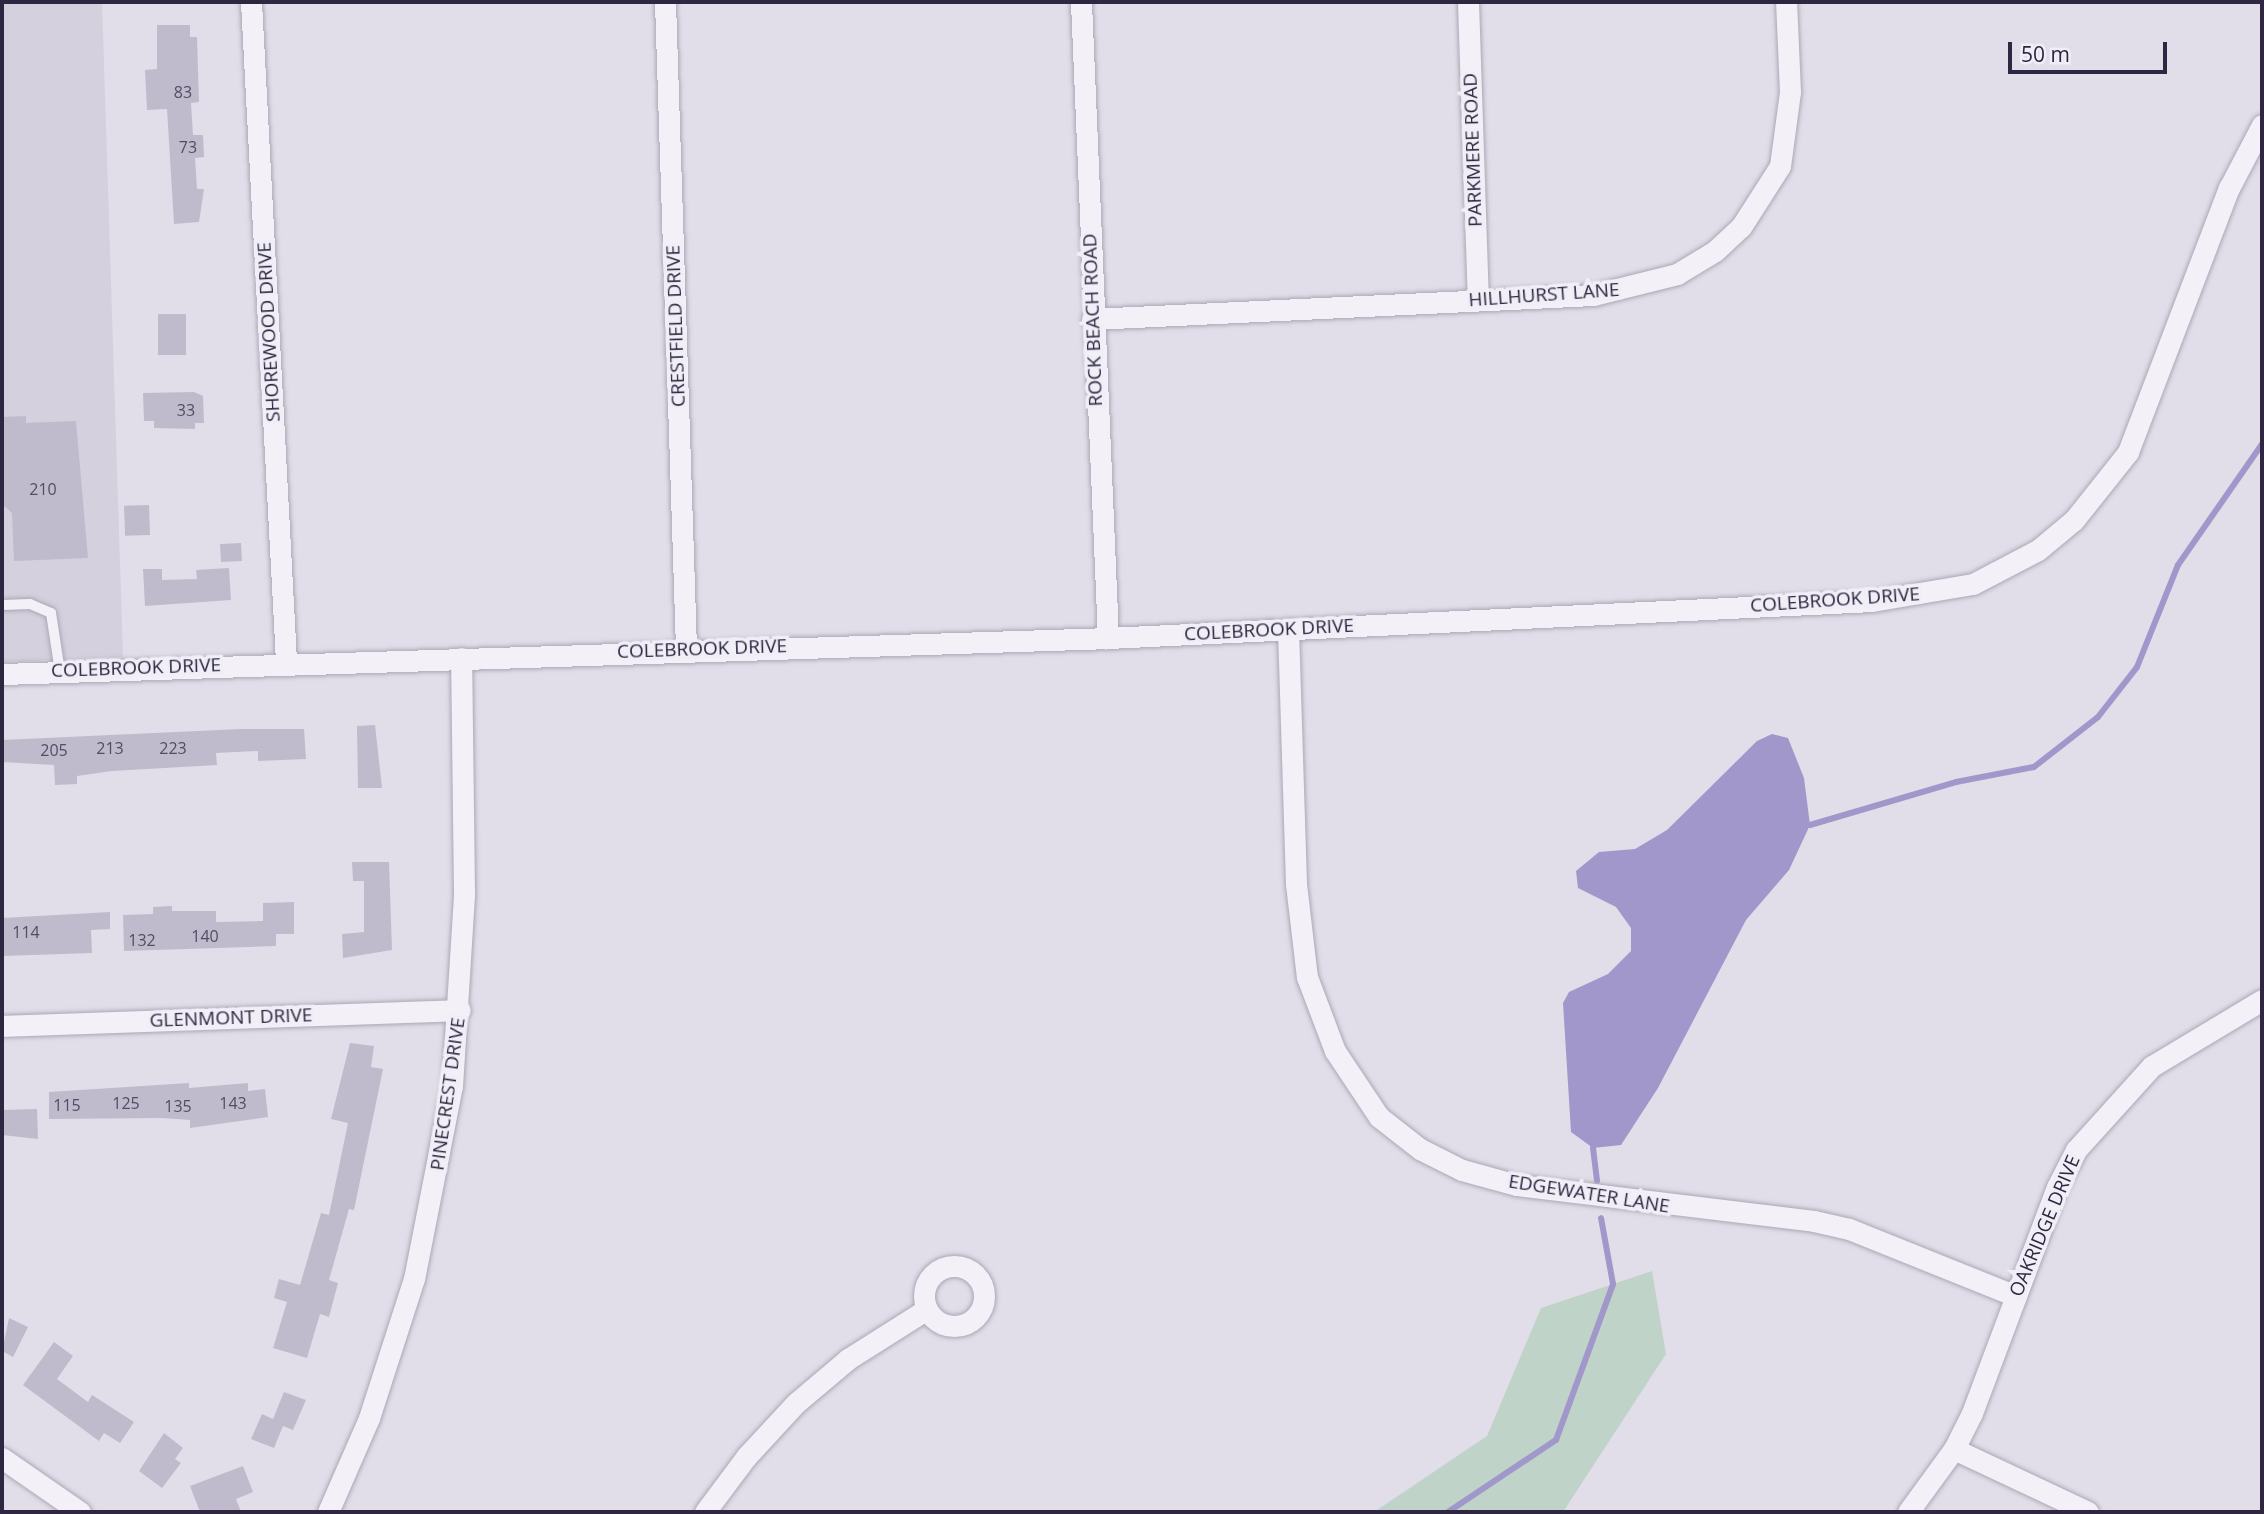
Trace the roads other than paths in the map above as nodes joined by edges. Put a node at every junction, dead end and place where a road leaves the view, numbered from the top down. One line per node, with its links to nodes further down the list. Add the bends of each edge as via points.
1 (251, 2): 14 (street, SHOREWOOD DRIVE)
2 (665, 2): 12 (street, CRESTFIELD DRIVE)
3 (1081, 2): 8 (street, ROCK BEACH ROAD)
4 (1468, 2): 7 (street, PARKMERE ROAD)
5 (1786, 2): 7 (street, HILLHURST LANE, via 1787,137 1780,166 1741,227 1677,274 1638,288)
6 (2262, 125): 10 (street, COLEBROOK DRIVE, via 2229,188 2128,452 2091,505 2038,551 2003,571 1948,590 1872,601)
7 (1478, 299): 8 (street, HILLHURST LANE)
8 (1092, 319): 11 (street, ROCK BEACH ROAD)
9 (2, 605): 15 (lane, via 30,604 51,613)
10 (1288, 629): 11 (street, COLEBROOK DRIVE); 20 (street, EDGEWATER LANE, via 1296,884 1307,977 1335,1051 1379,1116 1431,1154 1517,1185 1814,1221 1862,1234)
11 (1108, 638): 12 (street, COLEBROOK DRIVE)
12 (686, 649): 13 (street, COLEBROOK DRIVE)
13 (461, 659): 14 (street, COLEBROOK DRIVE); 18 (street, PINECREST DRIVE)
14 (286, 662): 15 (street, COLEBROOK DRIVE)
15 (60, 672): 16 (street, COLEBROOK DRIVE)
16 (2, 674)
17 (2262, 1000): 20 (street, OAKRIDGE DRIVE, via 2152,1066 2095,1124 2057,1187)
18 (460, 1010): 19 (street, GLENMONT DRIVE); 25 (street, PINECREST DRIVE, via 437,1179 414,1279 369,1418)
19 (2, 1026)
20 (2016, 1296): 22 (street, OAKRIDGE DRIVE)
21 (927, 1309): 26 (street, via 848,1359 796,1403 746,1457)
22 (1954, 1449): 27 (street, OAKRIDGE DRIVE); 28 (street)
23 (2, 1458): 24 (street)
24 (80, 1512)
25 (328, 1512)
26 (705, 1512)
27 (1908, 1512)
28 (2088, 1512)

